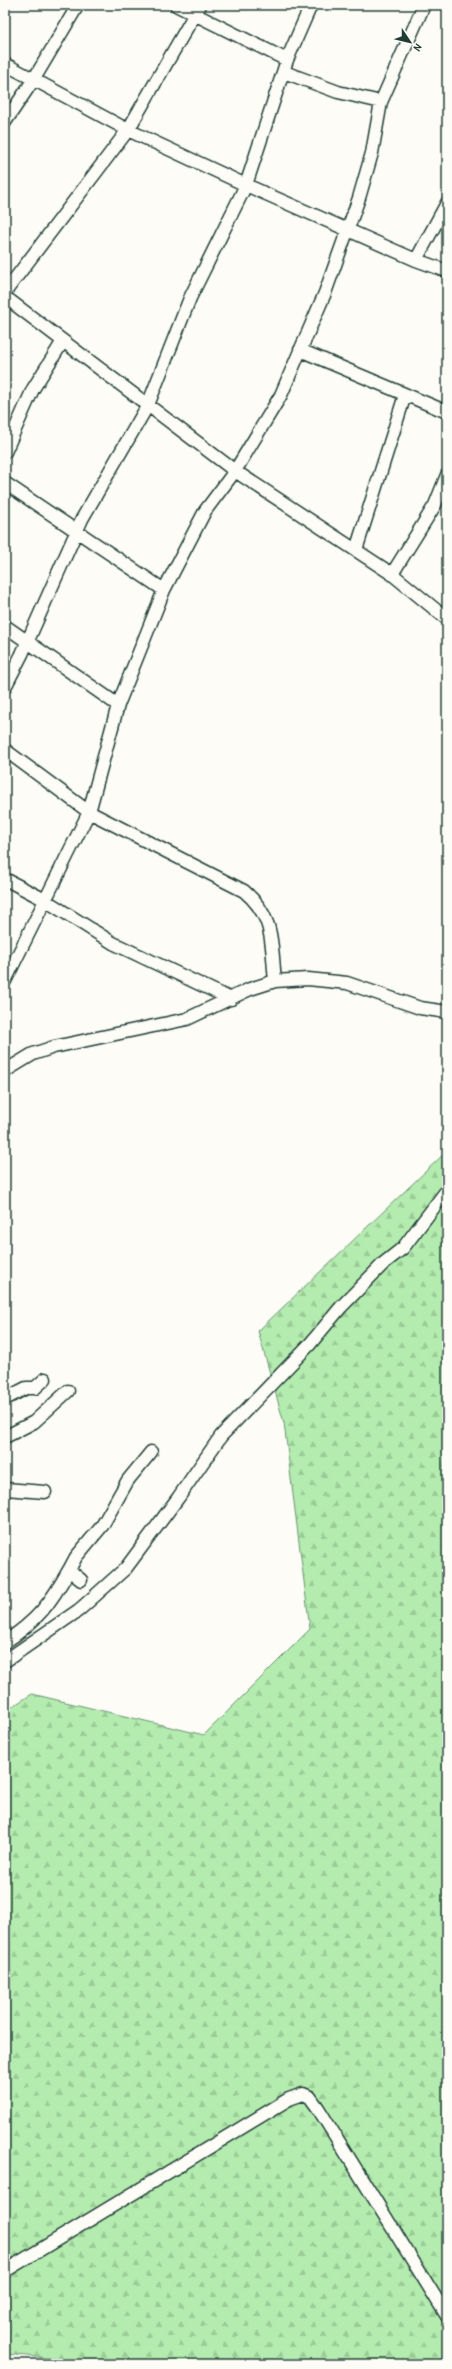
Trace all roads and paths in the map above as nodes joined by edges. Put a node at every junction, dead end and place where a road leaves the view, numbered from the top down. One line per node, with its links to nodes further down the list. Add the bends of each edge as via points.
1 (78, 5): 8 (street)
2 (176, 5): 5 (street)
3 (311, 5): 7 (street)
4 (424, 5): 9 (street)
5 (198, 10): 7 (street); 11 (street)
6 (5, 64): 8 (street)
7 (286, 66): 9 (street, via 338,92); 12 (street)
8 (34, 79): 10 (street); 11 (street)
9 (381, 102): 14 (street, via 372,153)
10 (5, 122)
11 (128, 130): 12 (street); 17 (street)
12 (246, 185): 14 (street); 22 (street, via 190,298)
13 (447, 203): 15 (street)
14 (348, 230): 15 (street); 20 (street, via 325,293)
15 (416, 260): 16 (street)
16 (447, 271)
17 (5, 292)
18 (5, 297): 19 (street)
19 (63, 341): 22 (street); 24 (street, via 33,389)
20 (300, 350): 21 (street); 25 (street, via 280,395)
21 (405, 396): 23 (street); 29 (street)
22 (148, 404): 25 (street); 28 (street)
23 (447, 412)
24 (5, 452)
25 (235, 471): 29 (street); 31 (street, via 206,511)
26 (447, 475): 30 (street, via 435,505)
27 (5, 483): 28 (street)
28 (76, 533): 31 (street); 34 (street)
29 (356, 550): 30 (street)
30 (392, 574): 32 (street)
31 (164, 590): 36 (street)
32 (447, 619)
33 (5, 626): 34 (street)
34 (27, 641): 35 (street); 36 (street)
35 (5, 686)
36 (118, 705): 38 (street, via 104,765)
37 (5, 750): 38 (street)
38 (89, 812): 40 (street); 42 (street, via 237,888 255,900 264,912 269,928)
39 (5, 879): 40 (street)
40 (45, 900): 41 (street); 43 (street, via 113,943)
41 (5, 981)
42 (275, 981): 43 (street, via 250,989); 44 (street, via 308,978 347,983 420,1008)
43 (231, 999): 45 (street, via 186,1019 54,1047 33,1054)
44 (447, 1012)
45 (5, 1071)
46 (447, 1190): 57 (street, via 403,1248 384,1263 341,1307 310,1344 221,1436 126,1568 79,1610)
47 (45, 1379): 49 (street, via 35,1388 26,1388)
48 (68, 1391): 50 (street, via 34,1422)
49 (5, 1399)
50 (5, 1437)
51 (151, 1452): 54 (street, via 128,1480 102,1526 76,1557)
52 (5, 1489): 53 (street)
53 (45, 1492)
54 (69, 1570): 55 (street); 56 (street, via 50,1604)
55 (81, 1580)
56 (5, 1642)
57 (5, 1661)
58 (5, 2271): 59 (street, via 289,2099 303,2094 310,2097 318,2108)
59 (447, 2316)

